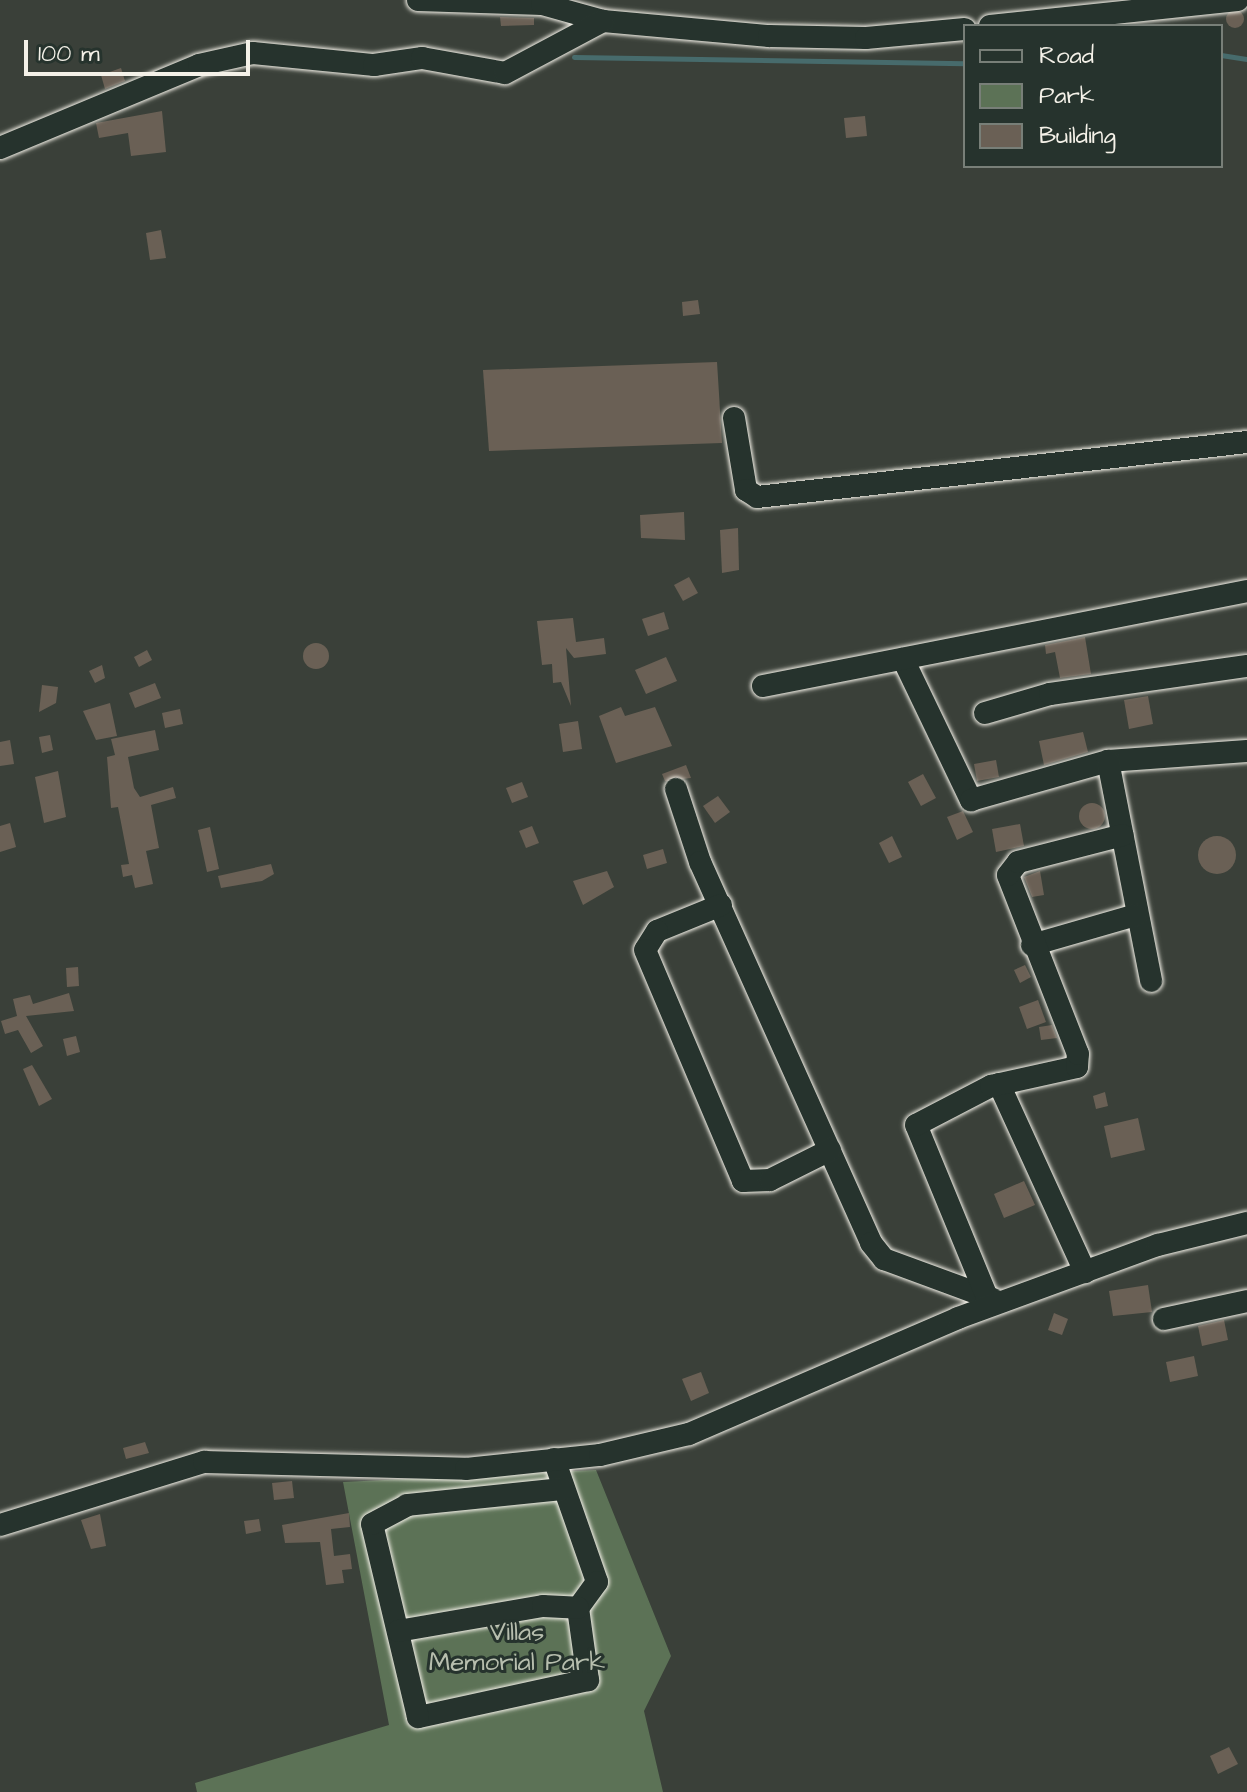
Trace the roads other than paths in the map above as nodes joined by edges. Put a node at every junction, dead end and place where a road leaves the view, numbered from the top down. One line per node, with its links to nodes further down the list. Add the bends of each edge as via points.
1 (418, 0): 3 (street, via 542,4)
2 (1238, 0): 4 (street)
3 (603, 21): 5 (street, via 866,38); 6 (street, via 505,73 422,58 374,65 253,53 199,65)
4 (1009, 24)
5 (963, 29)
6 (0, 148)
7 (734, 418): 8 (street, via 746,490 757,497)
8 (1247, 442)
9 (1247, 591): 10 (street)
10 (903, 659): 12 (street); 15 (street, via 971,800)
11 (1247, 666): 13 (street, via 1050,694)
12 (763, 686)
13 (985, 713)
14 (1247, 751): 15 (street)
15 (1108, 761): 17 (street)
16 (676, 789): 18 (street)
17 (1123, 835): 19 (street); 20 (street, via 1009,867)
18 (721, 905): 23 (street); 23 (street, via 657,931 645,950 743,1181 770,1180)
19 (1136, 915): 20 (street); 21 (street)
20 (1032, 945): 22 (street, via 1079,1064)
21 (1151, 981)
22 (999, 1084): 25 (street); 26 (street, via 916,1125)
23 (830, 1150): 26 (street, via 884,1259)
24 (1247, 1223): 25 (street)
25 (1085, 1272): 26 (street)
26 (994, 1300): 29 (street, via 689,1434)
27 (1247, 1301): 28 (street)
28 (1164, 1319)
29 (554, 1459): 30 (street); 31 (street, via 466,1469 204,1462)
30 (563, 1489): 32 (street, via 597,1582); 33 (street, via 407,1505 372,1524)
31 (0, 1525)
32 (578, 1608): 33 (street, via 543,1606); 33 (street, via 588,1680 418,1717)
33 (398, 1631)

